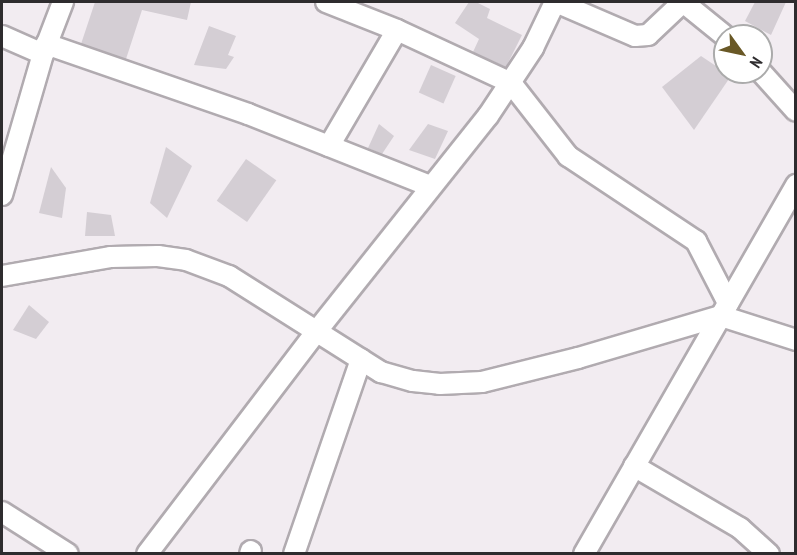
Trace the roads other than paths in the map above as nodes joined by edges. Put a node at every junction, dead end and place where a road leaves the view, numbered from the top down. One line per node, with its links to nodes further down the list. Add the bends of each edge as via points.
1 (63, 2): 8 (street)
2 (326, 2): 6 (street)
3 (555, 2): 4 (street, via 635,36 648,35); 9 (street)
4 (683, 2): 5 (street)
5 (713, 26)
6 (397, 30): 9 (street); 12 (street)
7 (2, 36): 8 (street)
8 (45, 49): 12 (street, via 248,114); 15 (street)
9 (511, 83): 14 (street); 17 (street, via 568,156 696,241)
10 (771, 84): 11 (street)
11 (795, 111)
12 (328, 146): 14 (street)
13 (795, 185): 17 (street)
14 (430, 186): 18 (street)
15 (2, 195)
16 (2, 276): 18 (street, via 111,257 186,260 229,276)
17 (724, 309): 19 (street); 20 (street, via 578,358 482,382 413,381 381,372); 21 (street)
18 (316, 332): 20 (street); 24 (street)
19 (795, 340)
20 (361, 359): 25 (street)
21 (634, 466): 26 (street); 27 (street, via 740,528)
22 (2, 512): 23 (street)
23 (68, 554)
24 (147, 554)
25 (294, 554)
26 (584, 554)
27 (769, 554)

